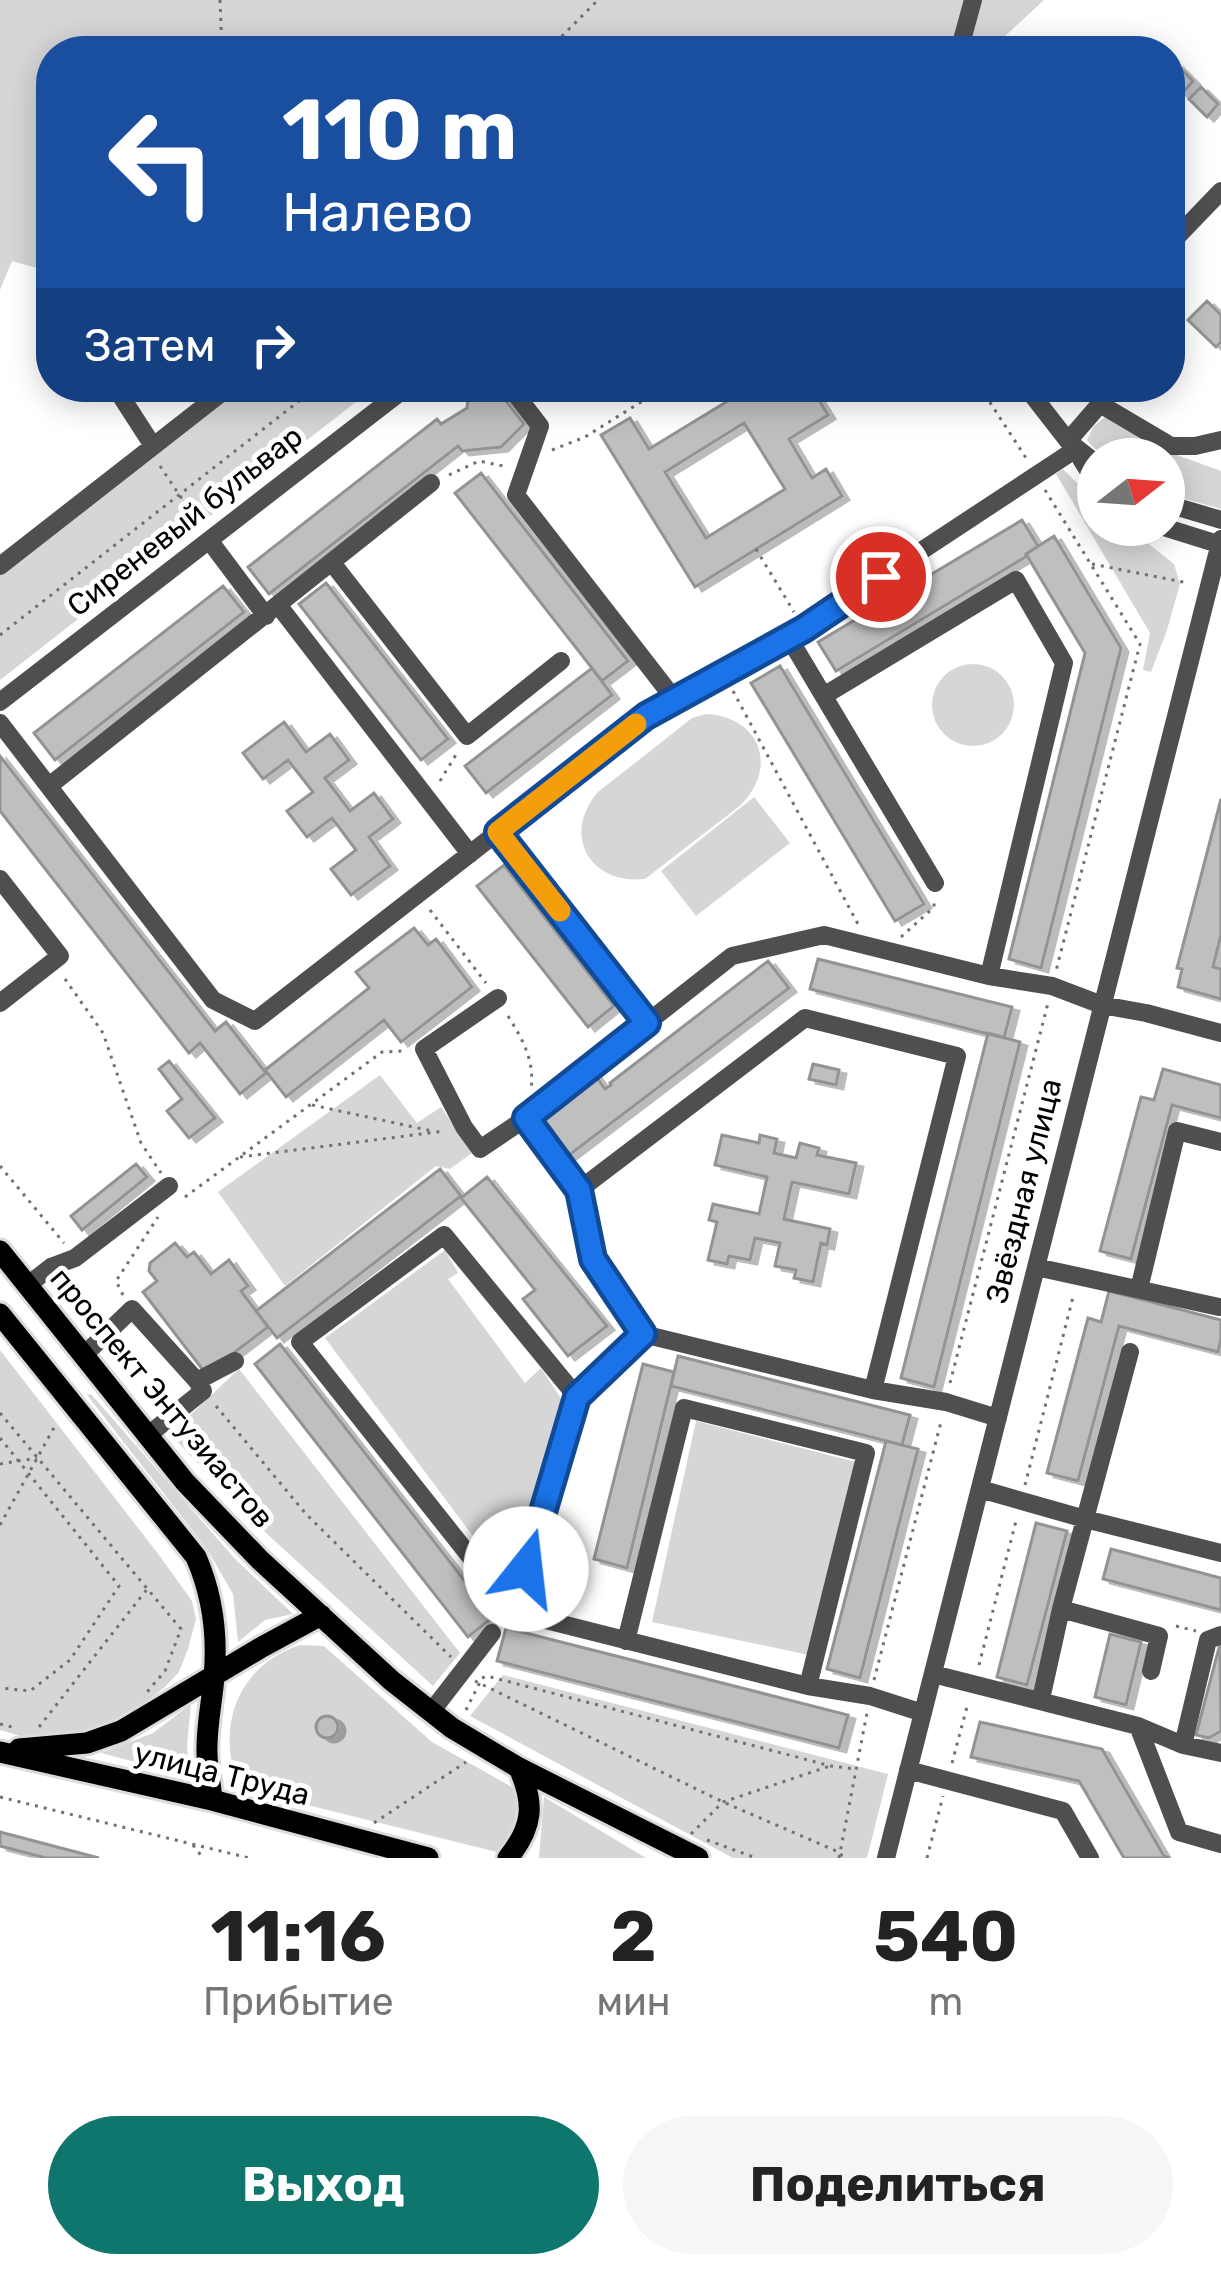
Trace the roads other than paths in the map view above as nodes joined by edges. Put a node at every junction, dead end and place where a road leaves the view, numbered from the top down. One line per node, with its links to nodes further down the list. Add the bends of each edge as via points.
1 (973, 0): 2 (street)
2 (963, 36)
3 (1221, 191): 4 (street)
4 (1185, 228)
5 (124, 402): 14 (street)
6 (210, 402): 14 (street)
7 (388, 402): 21 (street, Сиреневый бульвар)
8 (522, 402): 29 (street, via 540,426 517,495)
9 (1038, 402): 13 (street)
10 (1099, 402): 13 (street)
11 (1112, 402): 12 (street, via 1171,446)
12 (1221, 440)
13 (1072, 445): 15 (street); 16 (street); 26 (street)
14 (151, 448): 24 (street)
15 (1077, 449)
16 (1077, 453)
17 (431, 483): 23 (street)
18 (1185, 509): 19 (street)
19 (1221, 520)
20 (1185, 533): 22 (street)
21 (209, 540): 25 (street); 30 (street, Сиреневый бульвар)
22 (1220, 543): 40 (street, Звёздная улица)
23 (333, 564): 25 (street); 27 (street, via 467,736)
24 (0, 566)
25 (273, 611): 32 (street); 34 (street)
26 (797, 633): 28 (street); 29 (street)
27 (561, 662)
28 (825, 695): 36 (street); 37 (street, via 1016,580 1064,663)
29 (675, 700): 33 (street)
30 (0, 702)
31 (0, 723): 32 (street)
32 (50, 787): 34 (street, via 213,1000 256,1021)
33 (498, 832): 34 (street); 41 (street)
34 (470, 854)
35 (0, 879): 38 (street, via 60,956)
36 (935, 883)
37 (988, 976): 40 (street, via 1052,986); 41 (street, via 824,935 732,956)
38 (4, 992)
39 (498, 998): 43 (street, via 424,1049 480,1149)
40 (1102, 1005): 42 (street); 48 (street, Звёздная улица)
41 (647, 1023): 43 (street)
42 (1221, 1033)
43 (526, 1118): 45 (street)
44 (1221, 1142): 50 (street, via 1177,1131)
45 (579, 1190): 53 (street, via 593,1259); 58 (street, via 805,1018 957,1056)
46 (172, 1195): 49 (street)
47 (0, 1251): 49 (main road, проспект Энтузиастов)
48 (1036, 1267): 50 (street); 60 (street, Звёздная улица)
49 (28, 1285): 55 (main road, проспект Энтузиастов)
50 (1139, 1289): 51 (street)
51 (1219, 1307)
52 (0, 1314): 73 (main road, via 196,1557 213,1605)
53 (643, 1334): 58 (street); 59 (street)
54 (1130, 1352): 63 (street)
55 (83, 1356): 57 (street, via 132,1310); 61 (main road, проспект Энтузиастов)
56 (236, 1361): 57 (street)
57 (200, 1386): 61 (street)
58 (873, 1390): 60 (street)
59 (577, 1397): 66 (street); 66 (street, via 443,1235 300,1342)
60 (998, 1418): 62 (street, Звёздная улица)
61 (147, 1436): 67 (main road, проспект Энтузиастов)
62 (980, 1489): 63 (street); 72 (street, Звёздная улица)
63 (1085, 1519): 64 (street); 65 (street)
64 (1221, 1553)
65 (1061, 1609): 71 (street, via 1159,1636); 75 (street)
66 (514, 1612): 70 (street)
67 (321, 1615): 73 (main road); 76 (main road, проспект Энтузиастов)
68 (492, 1633): 76 (street)
69 (1221, 1634): 79 (street, via 1208,1640)
70 (626, 1641): 74 (street); 74 (street, via 684,1408 866,1453)
71 (1151, 1670)
72 (933, 1674): 75 (street); 77 (street, Звёздная улица)
73 (215, 1675): 80 (main road, via 121,1732); 84 (main road, via 207,1752)
74 (808, 1686): 77 (street)
75 (1041, 1699): 78 (street)
76 (431, 1712): 82 (main road, проспект Энтузиастов)
77 (923, 1713): 83 (street, Звёздная улица)
78 (1138, 1726): 79 (street); 85 (street, via 1179,1832)
79 (1183, 1744): 81 (street)
80 (0, 1751): 84 (main road, улица Труда)
81 (1221, 1754)
82 (519, 1768): 87 (main road, via 530,1809); 88 (main road, проспект Энтузиастов)
83 (908, 1770): 89 (street, Звёздная улица); 90 (street, via 1063,1810)
84 (212, 1800): 86 (main road, улица Труда)
85 (1221, 1844)
86 (428, 1858)
87 (508, 1858)
88 (698, 1858)
89 (886, 1858)
90 (1090, 1858)

